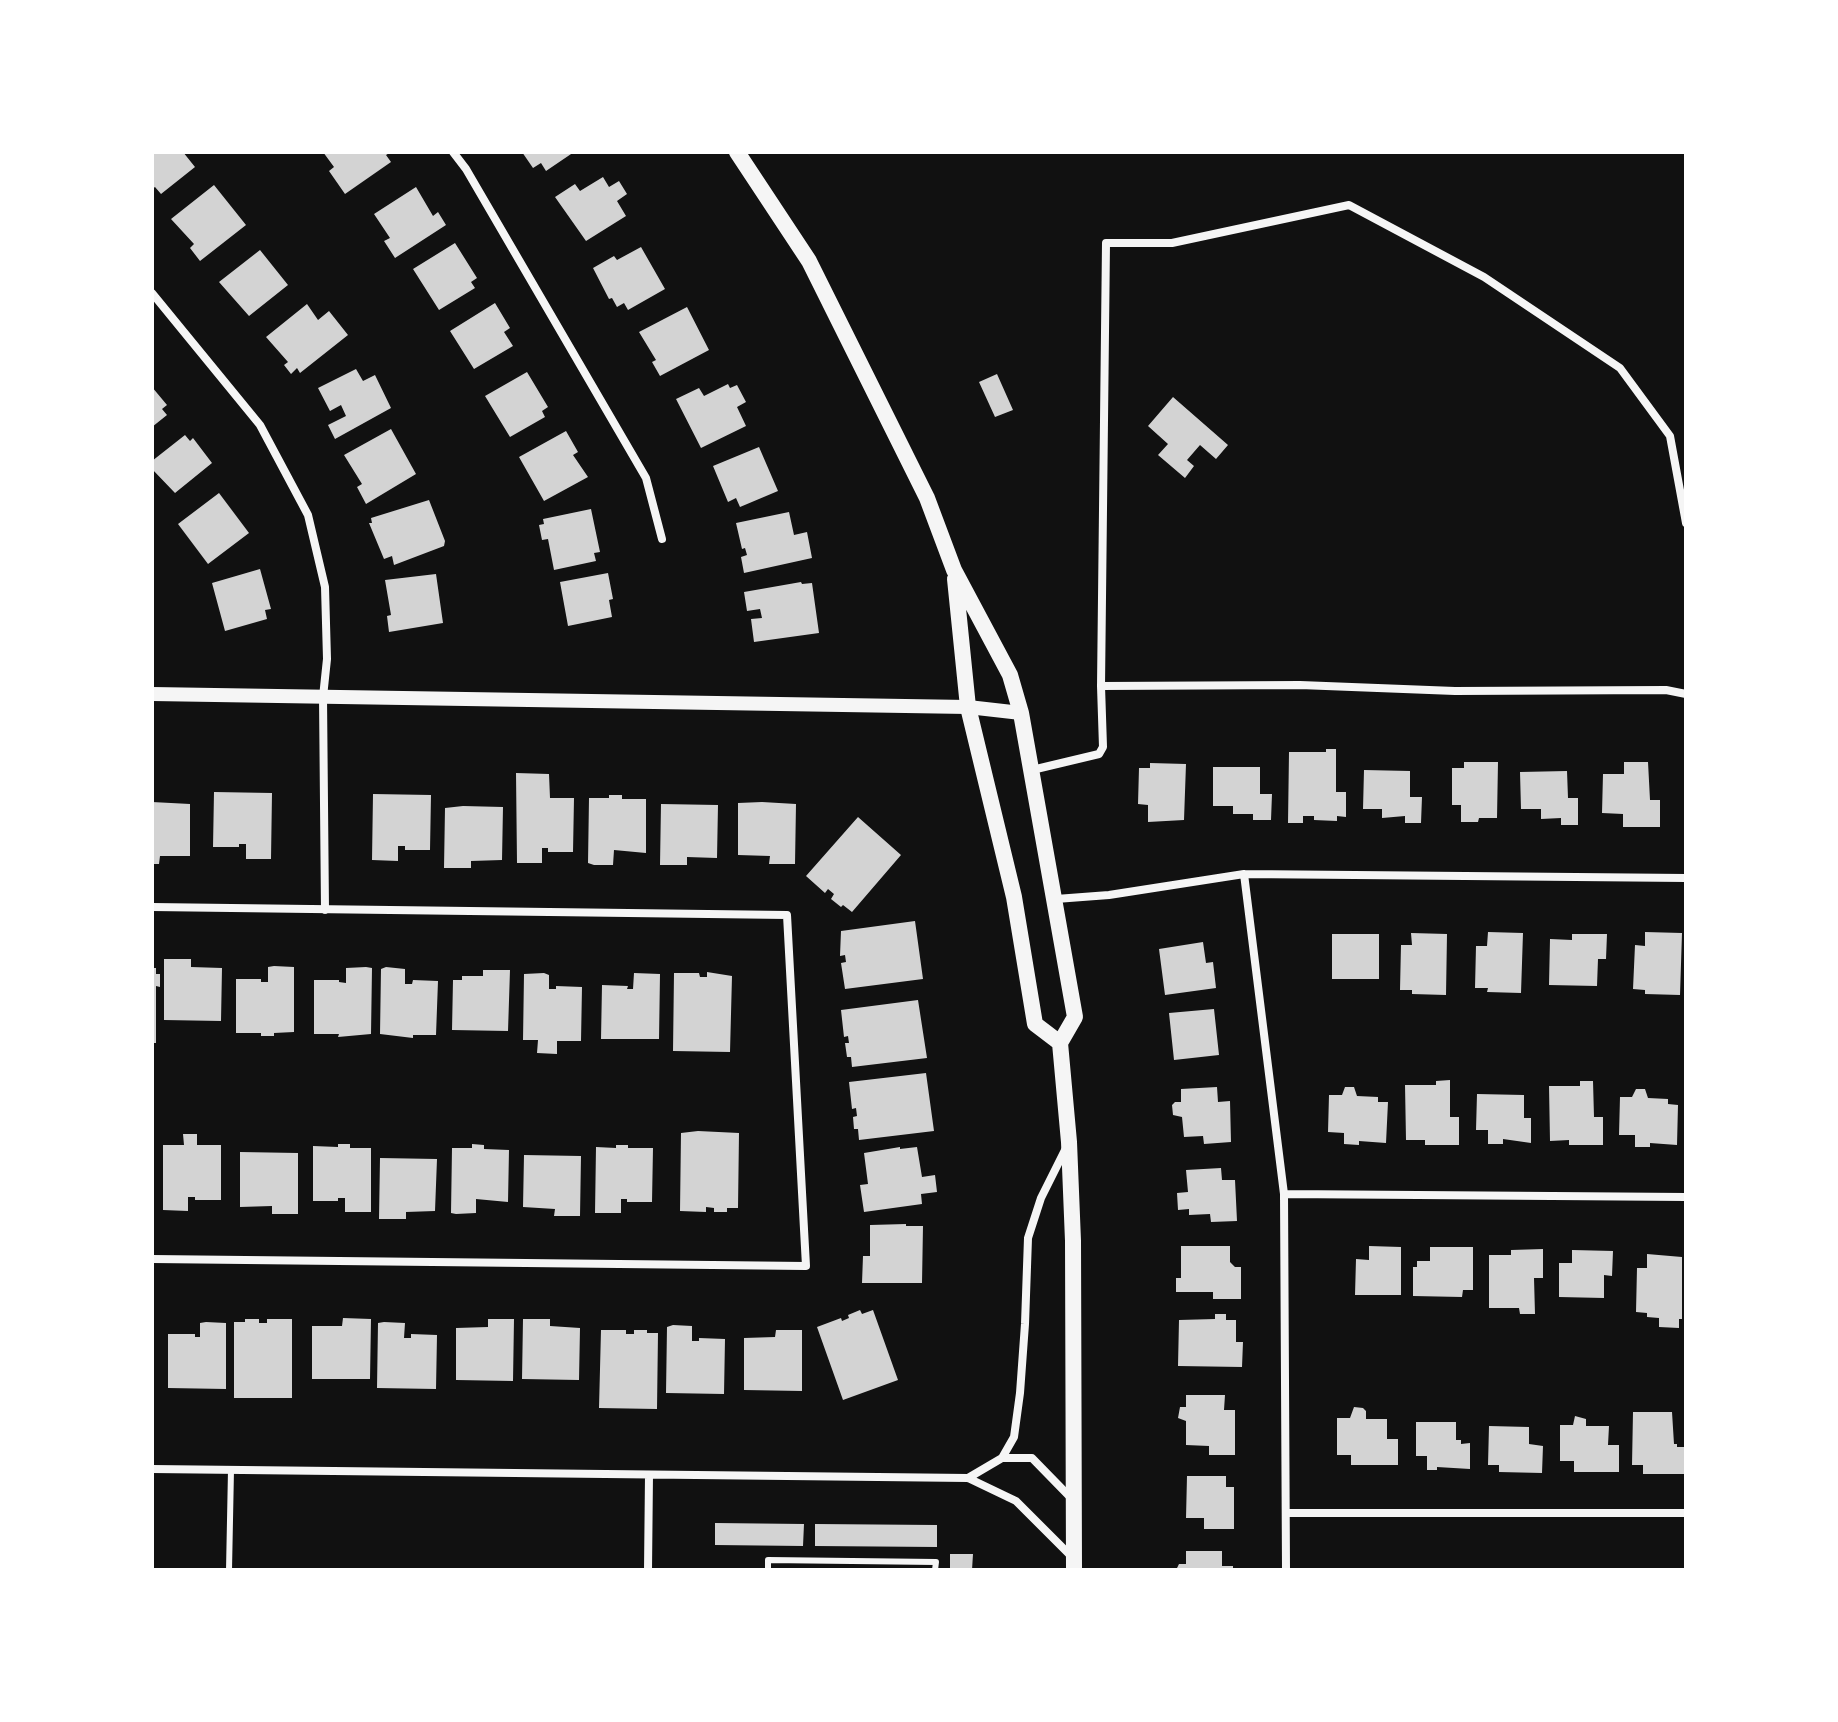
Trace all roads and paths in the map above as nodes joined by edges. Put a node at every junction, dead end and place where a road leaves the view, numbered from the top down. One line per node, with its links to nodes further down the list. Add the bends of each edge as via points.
1 (453, 152): 5 (street, via 646,478)
2 (737, 152): 6 (main road, via 809,261 927,498)
3 (152, 293): 10 (street, via 260,425 308,515 325,587)
4 (1686, 523): 7 (street, via 1670,436 1620,368 1484,277 1349,205 1172,243 1106,243)
5 (662, 539)
6 (954, 570): 11 (main road); 12 (main road, via 1010,675)
7 (1101, 686): 9 (street); 13 (street, via 1099,754)
8 (152, 694): 10 (street)
9 (1686, 694)
10 (323, 697): 11 (street); 18 (street)
11 (968, 707): 12 (street); 19 (main road, via 1014,897 1035,1024)
12 (1021, 713): 13 (main road)
13 (1032, 770): 16 (main road)
14 (1244, 874): 15 (street); 16 (street); 21 (street)
15 (1686, 878)
16 (1056, 899): 19 (main road, via 1075,1017)
17 (152, 907): 18 (street)
18 (325, 910): 23 (street, via 787,915 806,1266)
19 (1060, 1043): 20 (main road)
20 (1069, 1142): 24 (street, via 1028,1238 1020,1393 1014,1437); 29 (main road)
21 (1284, 1194): 22 (street); 30 (street)
22 (1686, 1197)
23 (152, 1259)
24 (1002, 1458): 28 (street); 29 (street, via 1032,1458)
25 (152, 1469): 26 (street)
26 (231, 1470): 27 (street); 33 (lane)
27 (649, 1475): 28 (street); 34 (street)
28 (968, 1478): 32 (street, via 1016,1501)
29 (1075, 1504): 32 (main road)
30 (1287, 1513): 31 (street); 37 (street)
31 (1686, 1513)
32 (1074, 1565)
33 (229, 1570)
34 (648, 1570)
35 (768, 1570): 36 (lane, via 768,1560 936,1562)
36 (935, 1570)
37 (1286, 1570)

